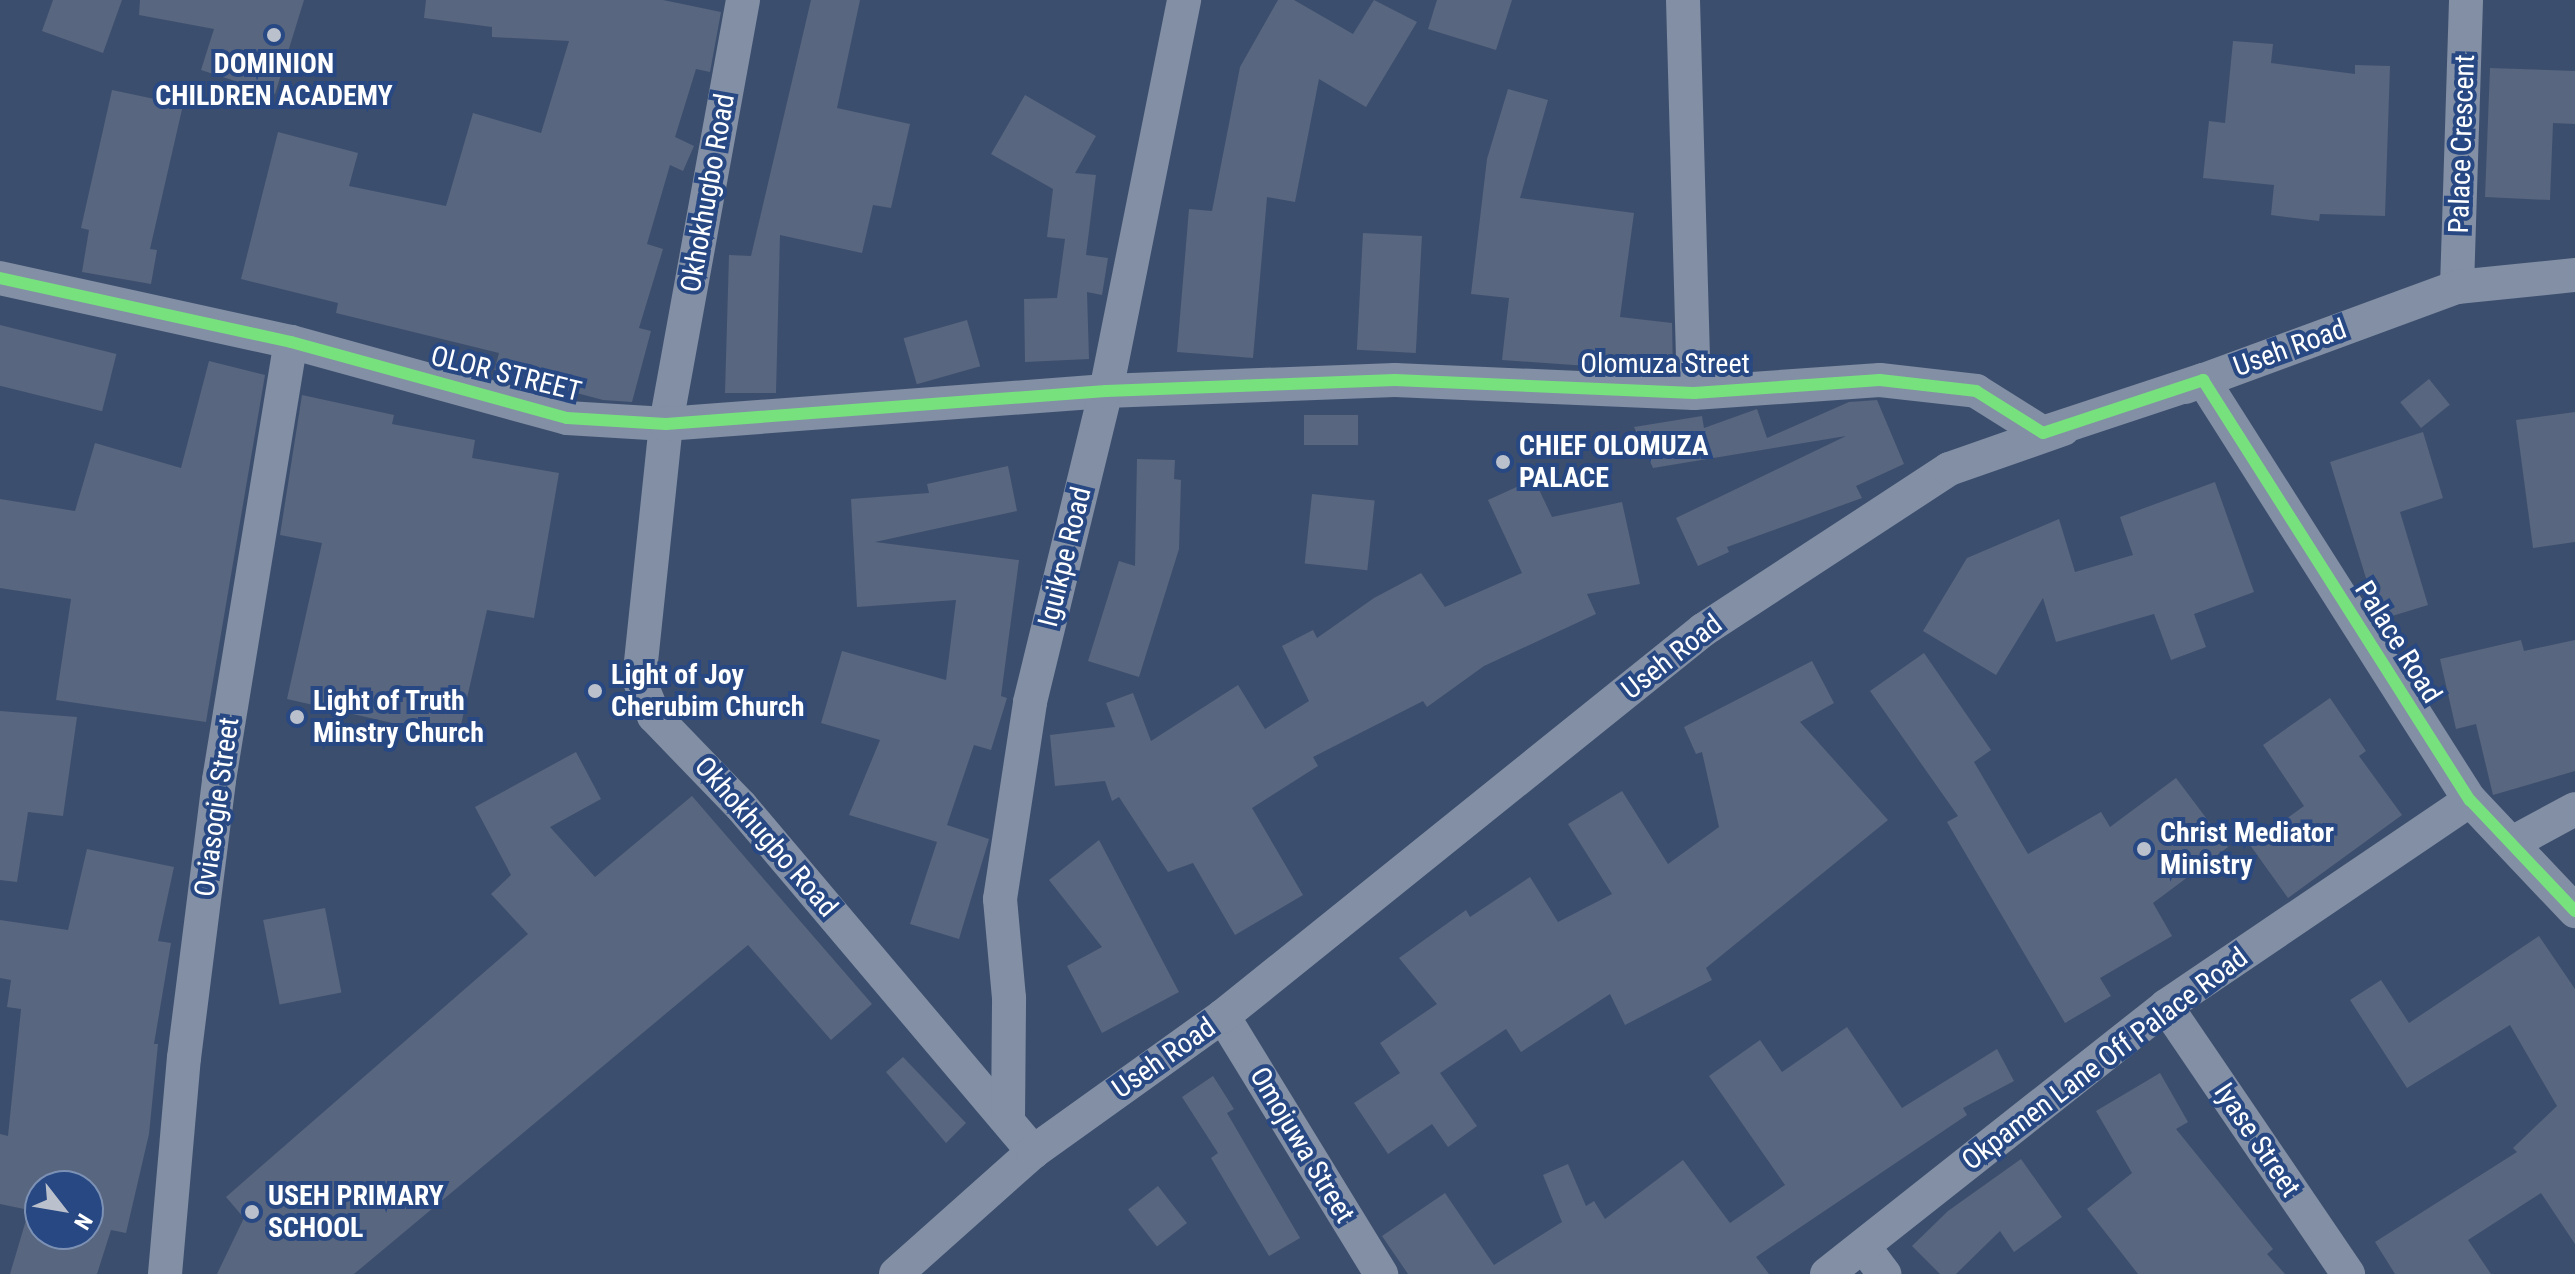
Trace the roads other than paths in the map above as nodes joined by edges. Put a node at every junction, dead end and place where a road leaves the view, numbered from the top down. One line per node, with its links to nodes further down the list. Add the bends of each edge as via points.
1 (743, 0): 12 (street, Okhokhugbo Road)
2 (1184, 0): 10 (street, Iguikpe Road)
3 (1683, 0): 11 (street)
4 (2466, 0): 7 (street, Palace Crescent)
5 (2575, 275): 7 (street, Useh Road)
6 (0, 278): 8 (street, OLOR STREET)
7 (2457, 287): 9 (street, Useh Road)
8 (291, 342): 12 (street, OLOR STREET, via 567,418); 22 (street, Oviasogie Street, via 219,780 184,1058)
9 (2203, 380): 11 (street, Olomuza Street, via 2043,433 1976,391 1880,380); 13 (street, Palace Road); 18 (street, Useh Road, via 1949,469 1703,630)
10 (1106, 391): 11 (street, Olomuza Street, via 1395,380); 12 (street, OLOR STREET); 19 (street, Iguikpe Road, via 1030,702 1000,899 1009,998)
11 (1694, 393)
12 (666, 424): 19 (street, Okhokhugbo Road, via 639,679 654,716 741,806)
13 (2470, 800): 15 (street, Palace Road); 17 (street, Okpamen Lane Off Palace Road)
14 (2575, 809): 15 (street)
15 (2514, 842): 16 (street, Palace Road)
16 (2575, 911)
17 (2166, 1006): 21 (street, Okpamen Lane Off Palace Road); 27 (street, Iyase Street)
18 (1223, 1016): 20 (street, Useh Road); 24 (street, Omojuwa Street)
19 (1008, 1120): 20 (street, Okhokhugbo Road)
20 (1033, 1152): 23 (street, Useh Road)
21 (1864, 1247): 25 (street, Okpamen Lane Off Palace Road); 26 (street)
22 (165, 1274)
23 (896, 1274)
24 (1381, 1274)
25 (1827, 1274)
26 (1884, 1274)
27 (2348, 1274)

